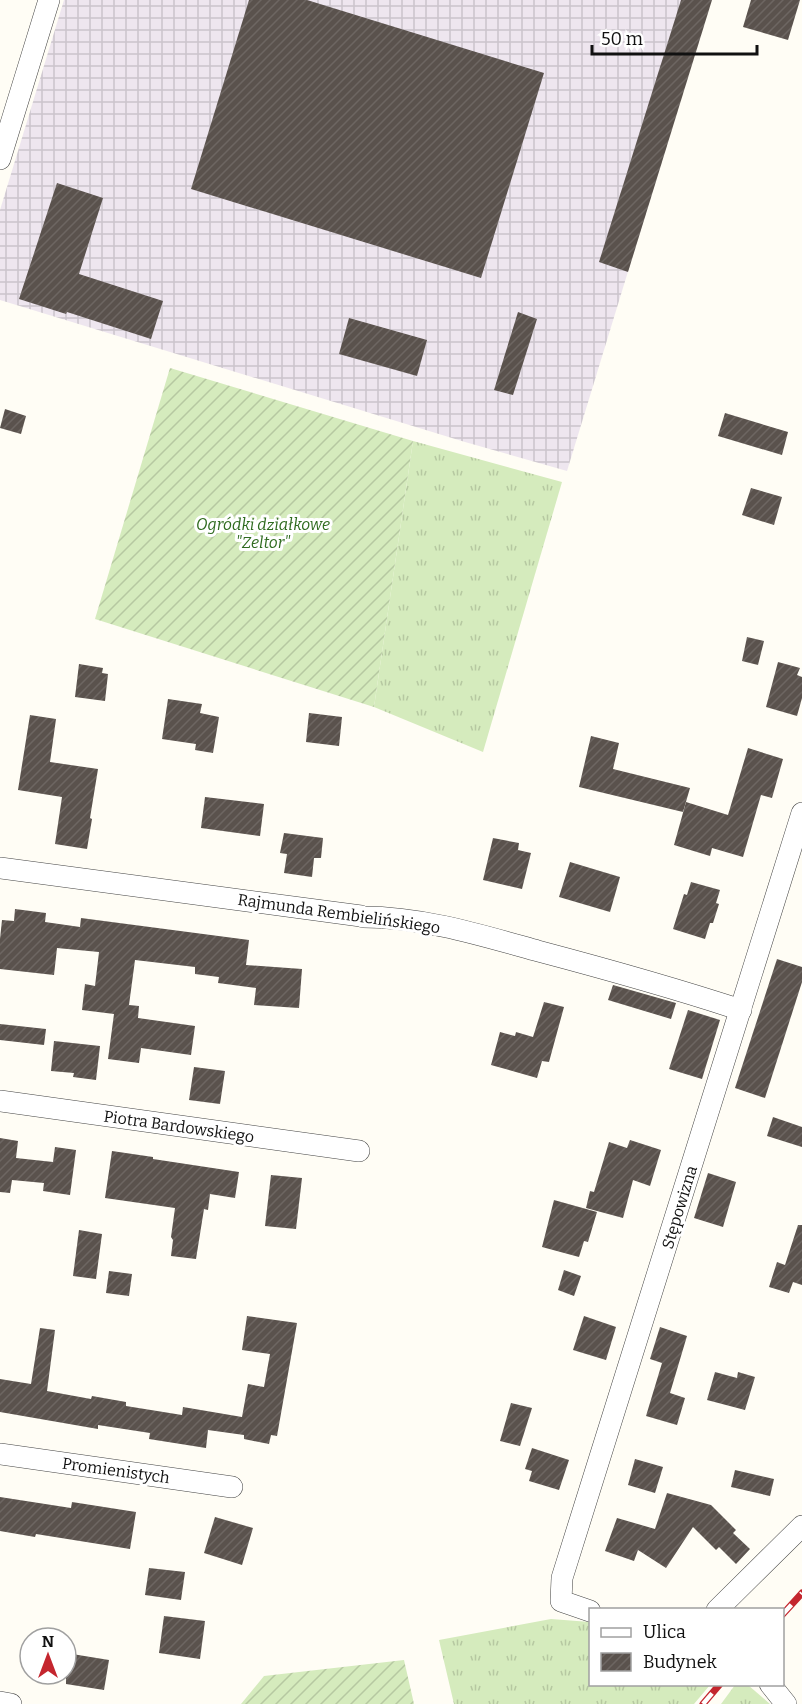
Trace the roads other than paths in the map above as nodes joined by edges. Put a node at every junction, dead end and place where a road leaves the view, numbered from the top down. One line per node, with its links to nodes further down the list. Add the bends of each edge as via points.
1 (49, 0): 2 (street)
2 (0, 159)
3 (802, 813): 5 (street, Stępowizna)
4 (0, 868): 5 (street, Rajmunda Rembielińskiego, via 409,920 532,949)
5 (741, 1010): 12 (street, Stępowizna, via 562,1578 561,1601)
6 (0, 1101): 7 (street, Piotra Bardowskiego)
7 (359, 1151)
8 (0, 1454): 9 (street, Promienistych)
9 (231, 1487)
10 (802, 1526): 11 (street)
11 (719, 1608)
12 (589, 1610)
13 (772, 1686): 16 (street)
14 (0, 1702): 15 (street)
15 (11, 1704)
16 (786, 1704)

